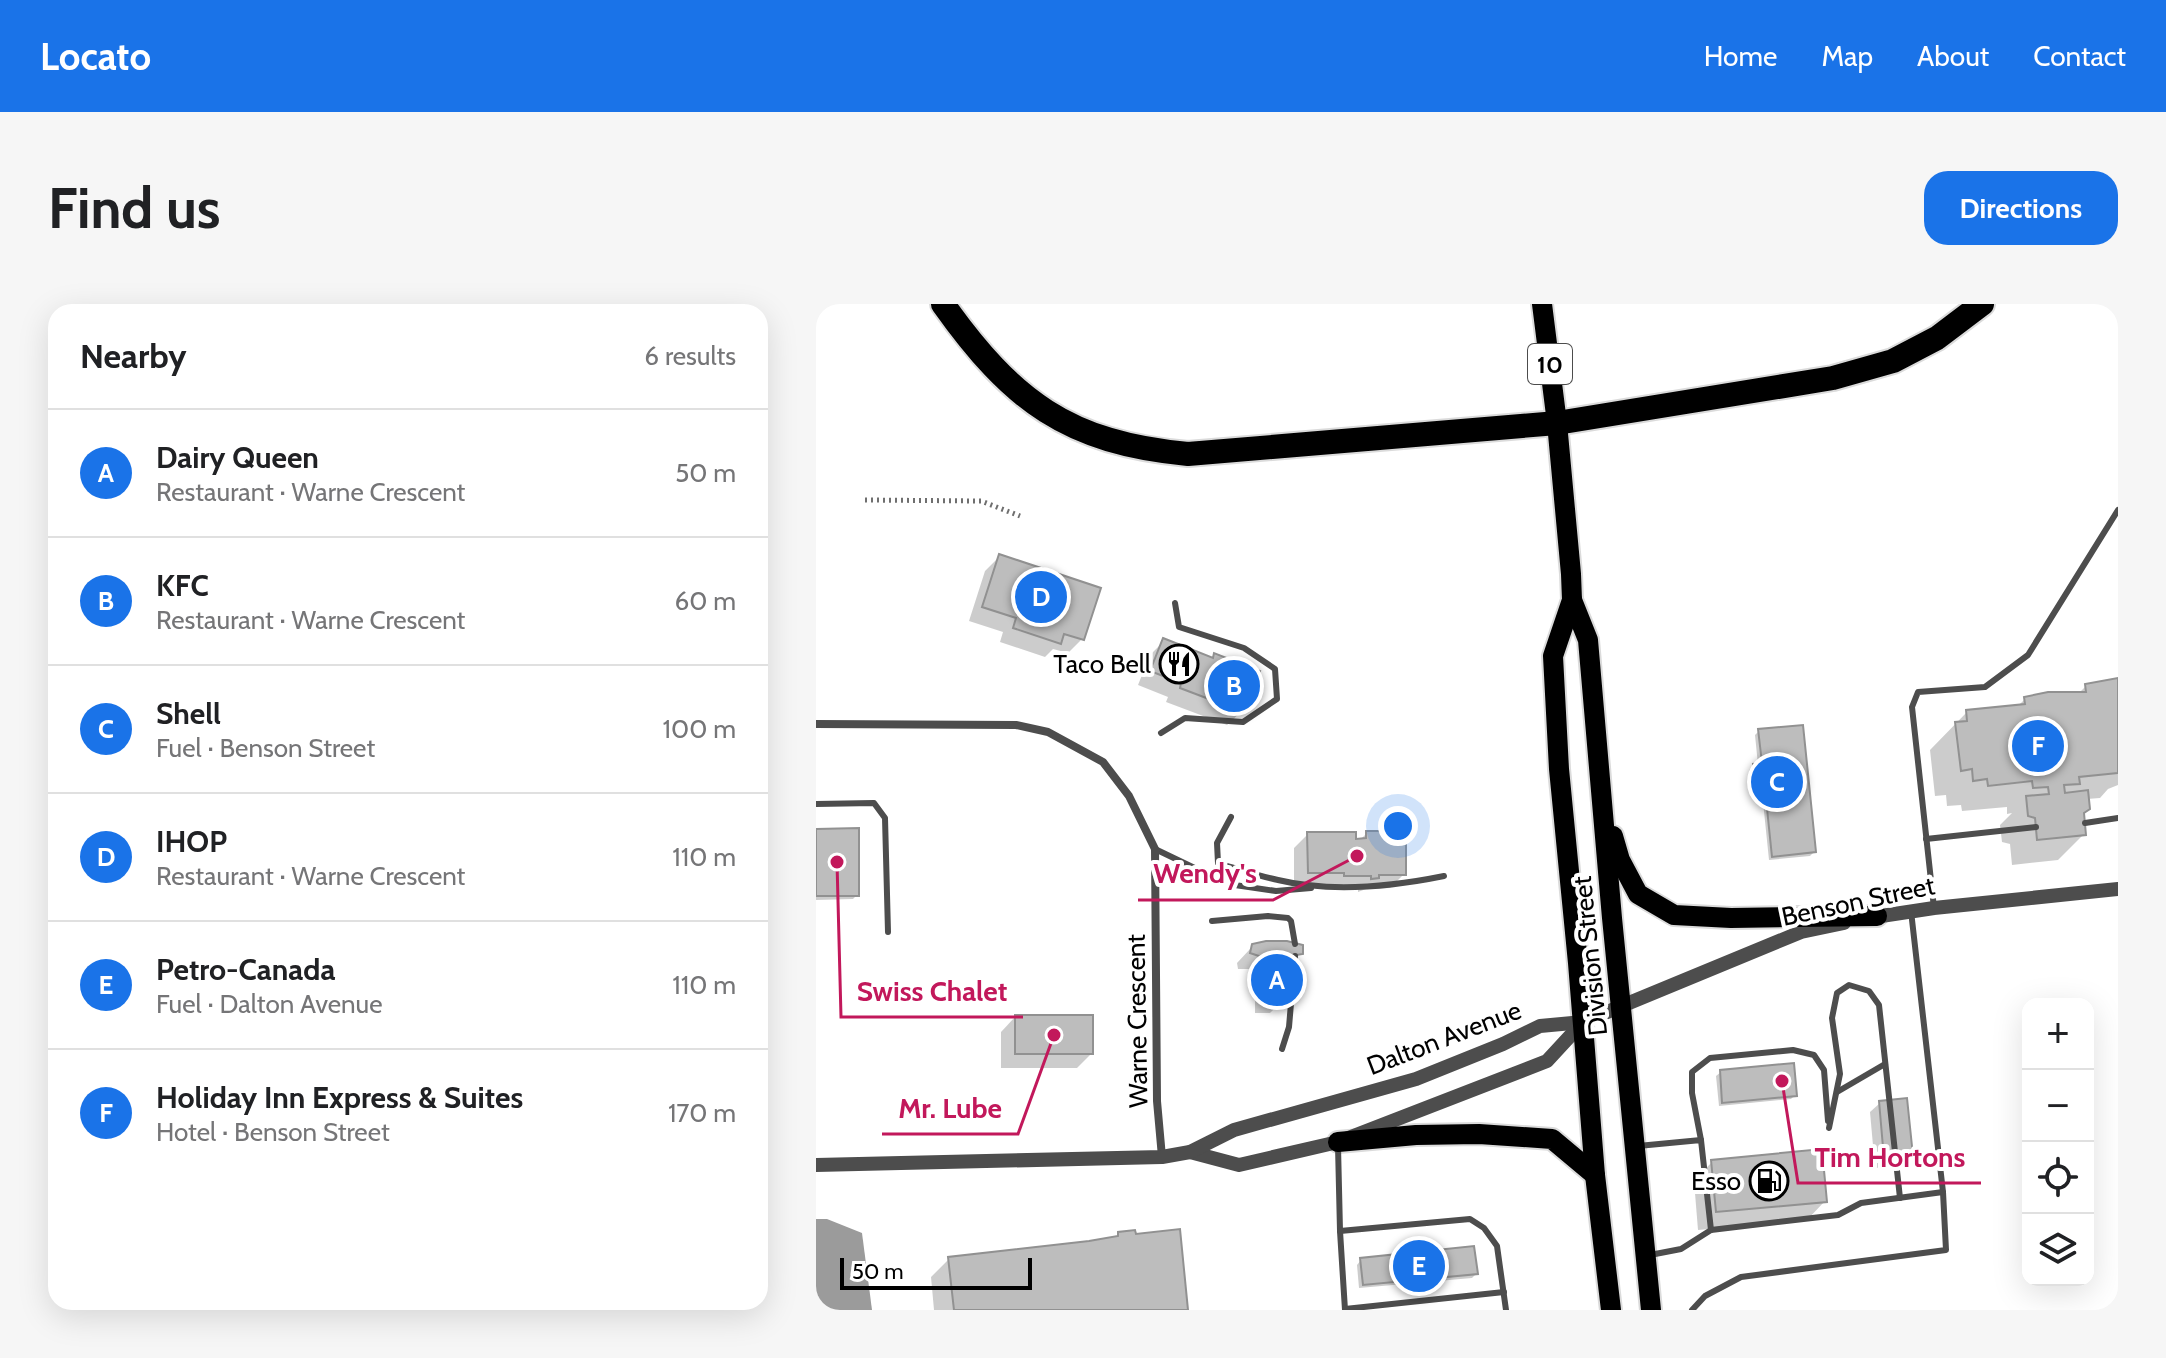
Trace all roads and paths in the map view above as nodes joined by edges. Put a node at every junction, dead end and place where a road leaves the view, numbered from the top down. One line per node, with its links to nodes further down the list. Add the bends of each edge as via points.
1 (943, 304): 4 (highway, via 974,348 1015,390 1061,421 1144,450 1188,454)
2 (1542, 304): 4 (main road, Division Street / 10)
3 (1982, 304): 4 (highway, via 1937,338 1893,361 1833,378)
4 (1557, 423): 8 (main road, Division Street)
5 (865, 500): 7 (path, via 981,501)
6 (2118, 510): 18 (lane, via 2028,655 1985,687 1918,692 1912,707)
7 (1020, 516)
8 (1572, 600): 12 (main road, Division Street, via 1588,640); 31 (main road, Division Street, via 1553,656)
9 (1175, 603): 11 (lane, via 1179,627 1244,648 1275,669 1277,699 1243,722 1185,718)
10 (816, 724): 19 (street, Warne Crescent, via 1016,725 1048,732 1103,762 1129,796)
11 (1161, 733)
12 (1599, 783): 25 (main road, via 1620,860 1638,894 1674,915); 30 (main road, Division Street)
13 (816, 804): 27 (lane, via 874,803 885,818)
14 (1231, 817): 21 (lane, via 1217,843 1218,863)
15 (2118, 818): 16 (lane)
16 (2085, 823)
17 (2036, 827): 18 (lane)
18 (1926, 839): 23 (lane)
19 (1155, 849): 21 (lane, via 1228,884 1276,891); 39 (street, Warne Crescent)
20 (1444, 876): 21 (lane, via 1396,885)
21 (1322, 887)
22 (2118, 889): 23 (street, Benson Street)
23 (1934, 908): 24 (street, Benson Street)
24 (1911, 911): 25 (street, Benson Street); 42 (lane)
25 (1877, 916): 30 (street, Benson Street, via 1801,932)
26 (1212, 921): 28 (lane, via 1288,918)
27 (888, 932)
28 (1295, 944)
29 (1295, 956): 32 (lane)
30 (1620, 1007): 31 (street, Benson Street); 37 (main road, Division Street)
31 (1583, 1022): 36 (street, Dalton Avenue, via 1547,1061); 38 (street, Dalton Avenue, via 1540,1026 1416,1079 1234,1130); 41 (main road, Division Street)
32 (1282, 1049)
33 (1885, 1064): 34 (lane); 34 (lane, via 1879,1005 1869,991 1849,985 1837,993 1832,1018 1840,1074); 43 (lane)
34 (1836, 1093): 35 (lane, via 1829,1128 1824,1070 1814,1055 1793,1050 1710,1058 1692,1072)
35 (1701, 1140): 37 (lane); 44 (lane)
36 (1338, 1142): 38 (street, Dalton Avenue, via 1239,1165); 41 (main road, via 1479,1134 1552,1139); 45 (lane)
37 (1634, 1146): 46 (main road, Division Street)
38 (1190, 1152): 39 (street, Dalton Avenue)
39 (1162, 1157): 40 (street, Dalton Avenue)
40 (816, 1165)
41 (1595, 1175): 50 (main road, Division Street)
42 (1943, 1192): 43 (lane); 52 (lane, via 1946,1250 1741,1277 1705,1296)
43 (1900, 1198): 44 (lane, via 1861,1203 1838,1215)
44 (1711, 1230): 46 (lane, via 1681,1249)
45 (1340, 1231): 47 (lane, via 1470,1219 1497,1246); 48 (lane)
46 (1646, 1255): 51 (main road, Division Street)
47 (1504, 1292): 48 (lane); 49 (lane)
48 (1345, 1310)
49 (1506, 1310)
50 (1611, 1310)
51 (1651, 1310)
52 (1692, 1310)

